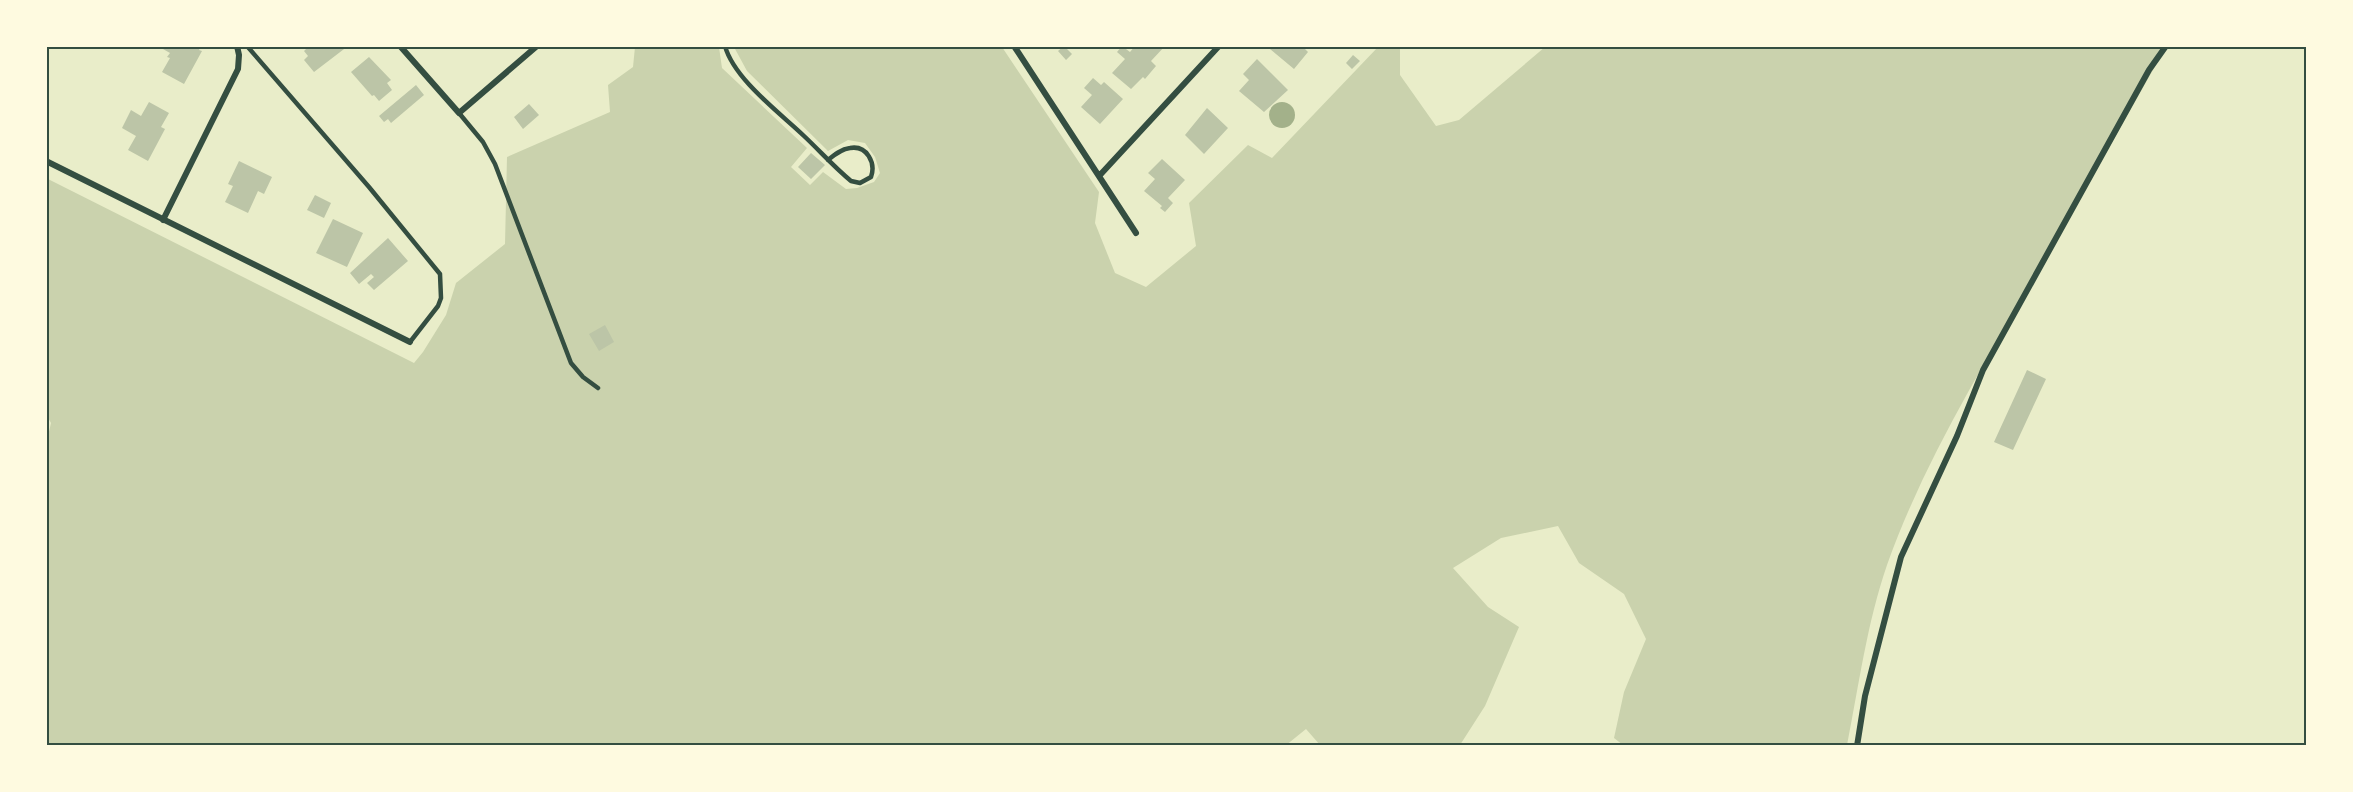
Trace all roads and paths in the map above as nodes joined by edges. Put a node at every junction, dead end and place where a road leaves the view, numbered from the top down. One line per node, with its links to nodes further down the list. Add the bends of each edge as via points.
1 (237, 46): 13 (street, via 238,69)
2 (247, 46): 15 (lane, via 440,274 438,306)
3 (400, 46): 9 (street)
4 (537, 46): 9 (street)
5 (725, 46): 10 (lane, via 727,55 760,95)
6 (1014, 46): 12 (street)
7 (1219, 46): 12 (street)
8 (2166, 46): 17 (street, via 1983,370 1901,557 1865,696)
9 (459, 113): 16 (lane, via 495,164 571,363)
10 (828, 159): 10 (lane, via 850,182 860,183 871,177 874,169 872,159 856,148 842,150)
11 (46, 160): 13 (street)
12 (1100, 175): 14 (street)
13 (163, 220): 15 (street)
14 (1136, 233)
15 (410, 342)
16 (598, 388)
17 (1857, 746)

